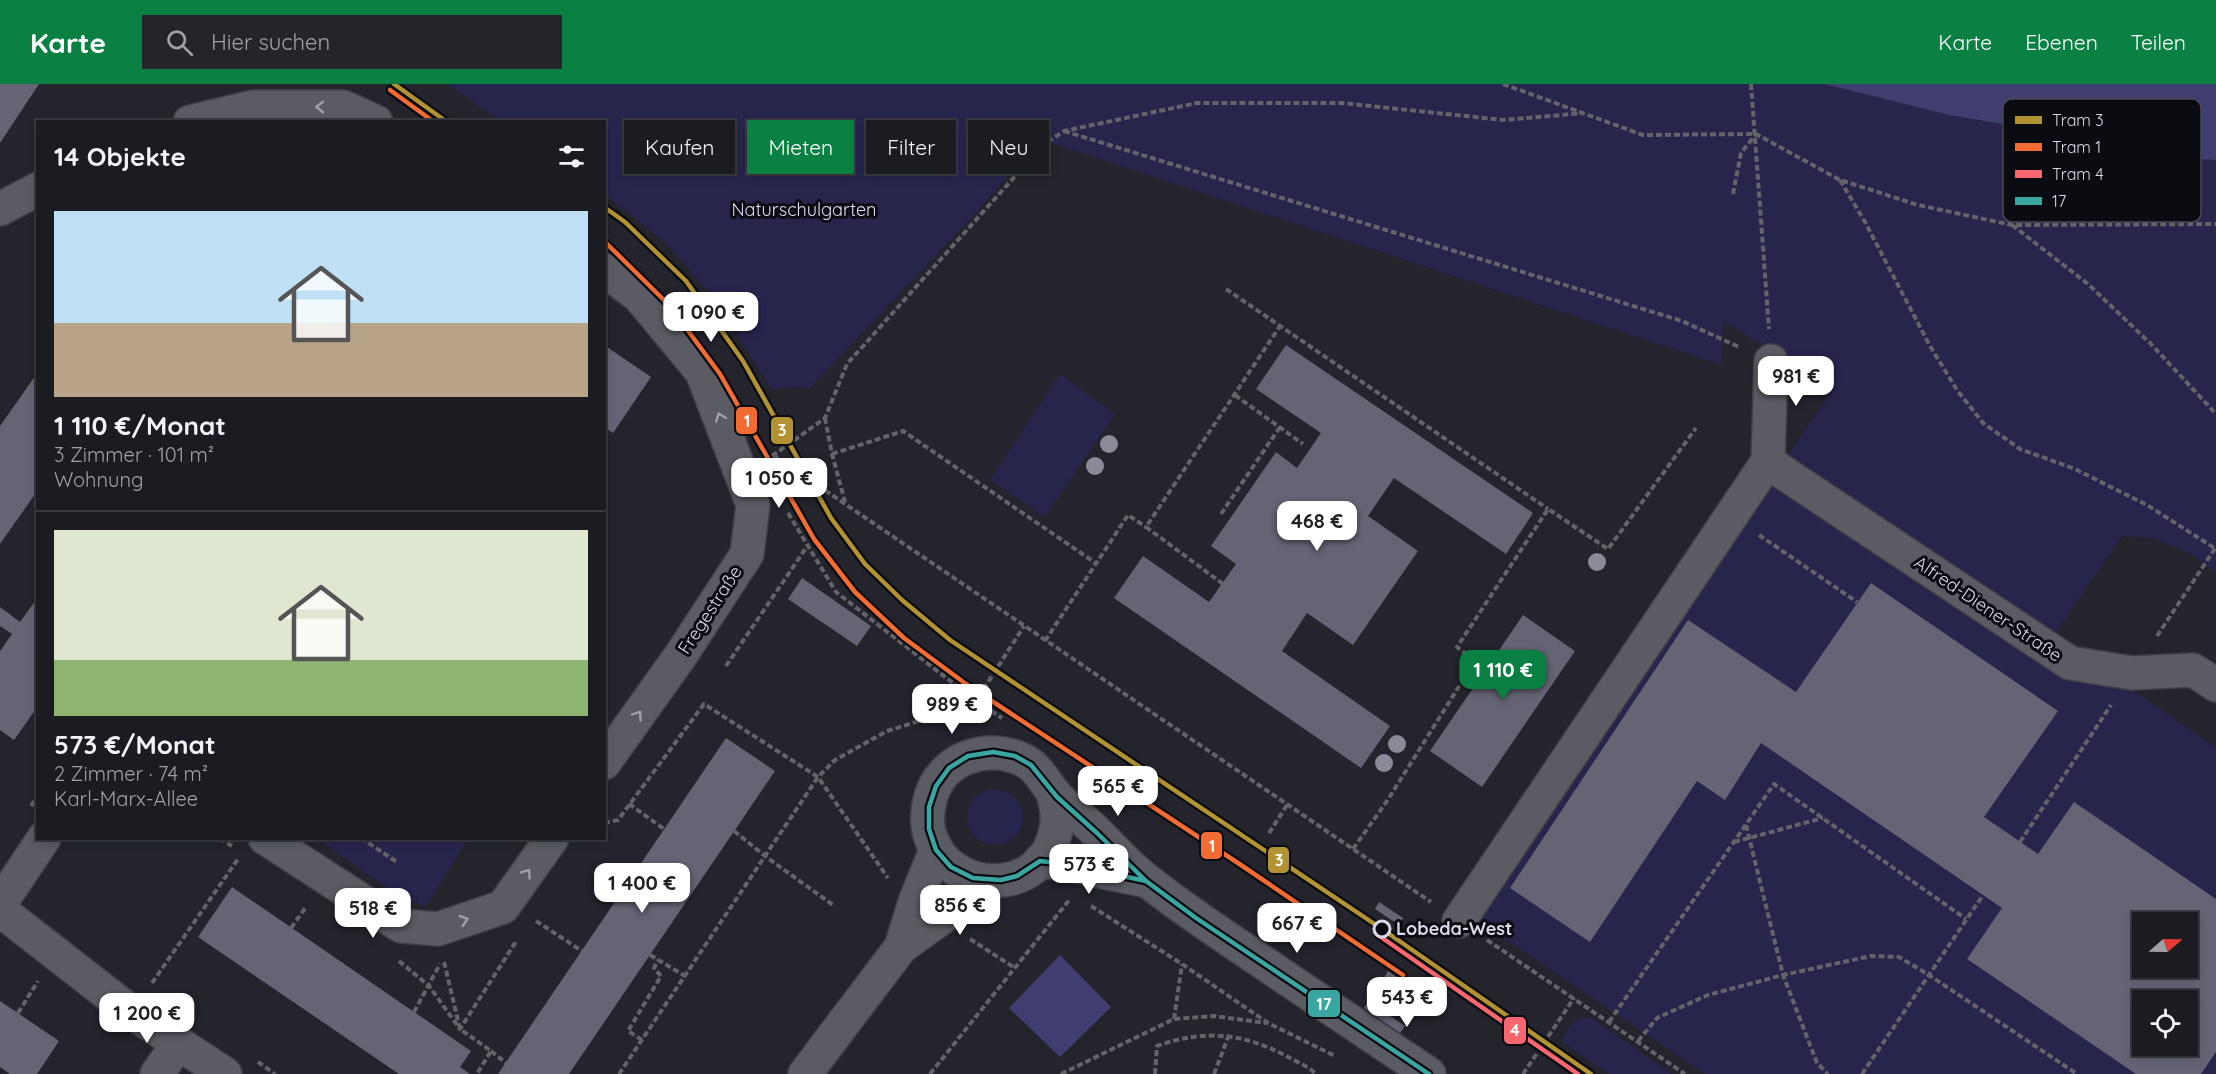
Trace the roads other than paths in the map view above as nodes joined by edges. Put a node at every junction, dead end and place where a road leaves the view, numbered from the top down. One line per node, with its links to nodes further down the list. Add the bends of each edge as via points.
1 (247, 95): 2 (street); 3 (street, one-way to 1, via 343,107)
2 (194, 120)
3 (372, 120)
4 (36, 190): 5 (street)
5 (0, 209)
6 (606, 271): 10 (street, Fregestraße, one-way to 6, via 747,554 753,506 702,372 639,296)
7 (1771, 361): 8 (street)
8 (1775, 466): 9 (street, Alfred-Diener-Straße, via 2070,663 2132,672 2193,670); 21 (street, via 1732,516)
9 (2216, 685)
10 (606, 760)
11 (1053, 793): 15 (street, via 1042,774 1026,761 1006,753 984,752 963,758 946,770 927,808 928,830); 16 (street, via 1056,829 1051,846); 17 (street)
12 (43, 840): 19 (street)
13 (551, 840): 14 (street, one-way to 13, via 401,926 438,929 503,907)
14 (253, 846)
15 (936, 850): 18 (street, via 967,877); 22 (street)
16 (1040, 861): 17 (street); 18 (street, via 1025,873)
17 (1146, 881): 27 (street)
18 (987, 882): 22 (street)
19 (0, 904)
20 (0, 910): 23 (street)
21 (1459, 921)
22 (901, 947): 26 (street)
23 (178, 1044): 24 (street); 25 (street)
24 (157, 1074)
25 (225, 1074)
26 (805, 1074)
27 (1429, 1074)

